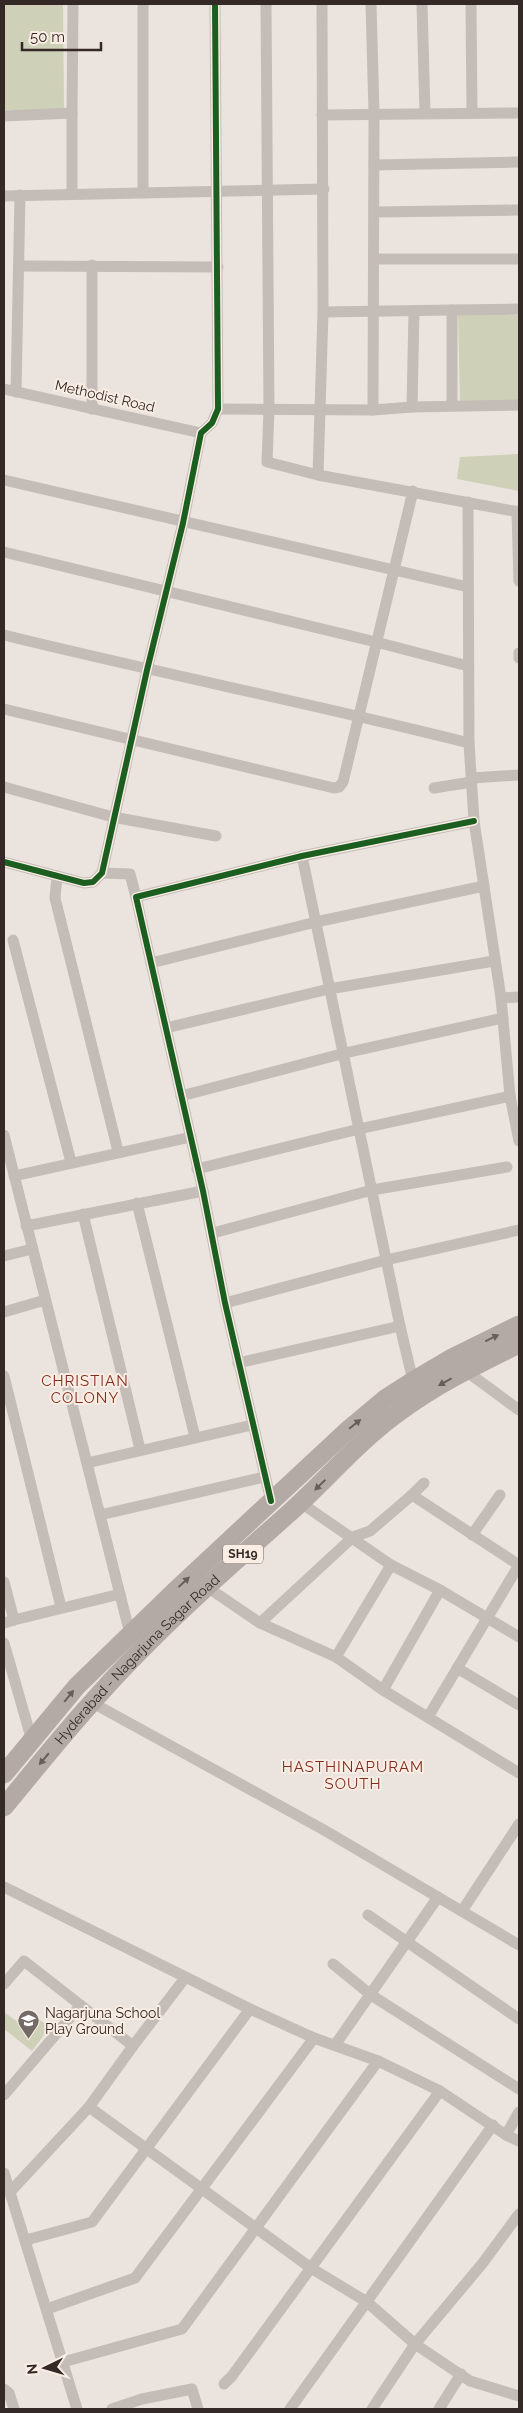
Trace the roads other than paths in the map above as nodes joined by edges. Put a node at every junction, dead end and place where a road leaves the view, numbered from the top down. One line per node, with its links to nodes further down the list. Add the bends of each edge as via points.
1 (73, 4): 9 (street)
2 (143, 4): 21 (street)
3 (215, 4): 20 (street)
4 (266, 4): 19 (street)
5 (322, 4): 14 (street)
6 (371, 4): 10 (street)
7 (422, 4): 11 (street)
8 (471, 4): 12 (street)
9 (72, 113): 15 (street); 22 (street)
10 (374, 113): 11 (street); 14 (street); 17 (street)
11 (425, 113): 12 (street)
12 (472, 113): 13 (street)
13 (519, 113)
14 (322, 115): 18 (street)
15 (4, 116)
16 (519, 162): 17 (street)
17 (374, 165): 26 (street)
18 (324, 189): 19 (street); 36 (street)
19 (267, 191): 20 (street); 44 (street)
20 (218, 192): 21 (street); 31 (street)
21 (143, 193): 22 (street)
22 (72, 194): 23 (street)
23 (20, 195): 24 (street); 30 (street)
24 (4, 196)
25 (519, 210): 26 (street)
26 (375, 212): 27 (street)
27 (374, 259): 28 (street); 34 (street)
28 (519, 259)
29 (92, 265): 30 (street); 31 (street); 42 (street)
30 (20, 266): 38 (street)
31 (218, 267): 43 (street)
32 (519, 308): 33 (street)
33 (452, 310): 35 (street); 40 (street)
34 (374, 311): 35 (street); 36 (street); 46 (street)
35 (414, 311): 41 (street)
36 (323, 312): 45 (street)
37 (4, 389): 38 (street, Methodist Road)
38 (16, 392): 42 (street, Methodist Road)
39 (519, 405): 40 (street)
40 (452, 406): 41 (street)
41 (412, 407): 46 (street)
42 (92, 409): 47 (street, Methodist Road)
43 (218, 409): 44 (street); 47 (street, via 212,423)
44 (269, 410): 45 (street); 48 (street, via 267,462)
45 (320, 410): 46 (street); 48 (street)
46 (373, 410)
47 (201, 433): 53 (street)
48 (318, 475): 50 (street)
49 (4, 480): 53 (street)
50 (413, 491): 51 (street); 55 (street)
51 (468, 502): 52 (street); 58 (street)
52 (518, 511): 56 (street)
53 (183, 523): 55 (street); 59 (street)
54 (4, 552): 59 (street)
55 (394, 570): 58 (street); 61 (street)
56 (519, 573): 57 (street)
57 (519, 581)
58 (468, 587): 64 (street)
59 (166, 591): 61 (street); 65 (street)
60 (4, 635): 65 (street)
61 (376, 642): 64 (street); 67 (street)
62 (519, 653): 63 (street)
63 (519, 658)
64 (468, 666): 69 (street)
65 (147, 670): 67 (street); 68 (street)
66 (4, 709): 68 (street)
67 (358, 715): 68 (street, via 339,788); 69 (street)
68 (132, 739): 74 (street)
69 (469, 744): 71 (street)
70 (519, 776): 71 (street)
71 (472, 780): 73 (street); 75 (street)
72 (4, 787): 74 (street)
73 (434, 788)
74 (113, 816): 76 (street); 79 (street)
75 (474, 820): 77 (street); 81 (street)
76 (216, 836)
77 (302, 856): 82 (street); 83 (street)
78 (4, 862): 80 (street)
79 (102, 873): 80 (street, via 93,882 84,883); 82 (street, via 130,874)
80 (57, 876): 99 (street, via 55,898)
81 (484, 886): 83 (street); 85 (street)
82 (136, 897): 86 (street)
83 (316, 922): 86 (street); 87 (street)
84 (13, 940): 100 (street)
85 (494, 961): 87 (street); 89 (street)
86 (151, 963): 91 (street)
87 (329, 989): 91 (street); 92 (street)
88 (519, 996): 89 (street)
89 (501, 998): 90 (street)
90 (503, 1018): 92 (street); 94 (street)
91 (166, 1028): 93 (street)
92 (345, 1053): 93 (street); 95 (street)
93 (181, 1096): 97 (street)
94 (510, 1096): 95 (street); 98 (street)
95 (358, 1129): 102 (street); 104 (street)
96 (4, 1135): 103 (street)
97 (191, 1137): 99 (street); 102 (street)
98 (519, 1141)
99 (118, 1152): 100 (street)
100 (71, 1162): 103 (street)
101 (507, 1167): 104 (street)
102 (197, 1169): 105 (street)
103 (14, 1176): 108 (street)
104 (372, 1190): 110 (street); 113 (street)
105 (203, 1191): 106 (street); 110 (street)
106 (137, 1203): 107 (street); 126 (street)
107 (83, 1214): 108 (street); 127 (street)
108 (26, 1226): 111 (street)
109 (519, 1230): 113 (street)
110 (213, 1233): 115 (street)
111 (32, 1249): 112 (street); 114 (street)
112 (4, 1256)
113 (386, 1260): 115 (street); 118 (street)
114 (45, 1300): 116 (street); 128 (street)
115 (225, 1303): 120 (street)
116 (4, 1312)
117 (519, 1325): 123 (main road, Hyderabad - Nagarjuna Sagar Road / SH19, one-way to 117)
118 (400, 1326): 120 (street); 123 (street)
119 (519, 1344): 121 (main road, Hyderabad - Nagarjuna Sagar Road / SH19)
120 (238, 1363): 125 (street)
121 (466, 1371): 124 (street); 134 (main road, Hyderabad - Nagarjuna Sagar Road / SH19, one-way to 134, via 395,1415)
122 (4, 1376): 144 (street)
123 (413, 1381): 133 (main road, Hyderabad - Nagarjuna Sagar Road / SH19, one-way to 123, via 348,1430)
124 (519, 1410)
125 (252, 1425): 126 (street); 129 (street)
126 (194, 1437): 127 (street)
127 (140, 1449): 128 (street)
128 (87, 1463): 135 (street)
129 (264, 1477): 133 (street); 135 (street)
130 (424, 1483): 131 (street)
131 (412, 1494): 136 (street); 137 (street, via 370,1531)
132 (500, 1495): 136 (street)
133 (271, 1501): 148 (main road, Hyderabad - Nagarjuna Sagar Road / SH19, one-way to 133)
134 (301, 1503): 137 (street); 141 (main road, Hyderabad - Nagarjuna Sagar Road / SH19)
135 (100, 1515): 143 (street)
136 (472, 1535): 138 (street)
137 (353, 1537): 139 (street); 147 (street)
138 (519, 1565): 145 (street)
139 (390, 1566): 142 (street); 151 (street)
140 (4, 1582): 146 (street)
141 (207, 1587): 147 (street); 155 (main road, Hyderabad - Nagarjuna Sagar Road / SH19)
142 (440, 1590): 145 (street); 154 (street)
143 (120, 1594): 144 (street); 148 (street)
144 (61, 1607): 146 (street)
145 (488, 1618): 149 (street); 152 (street)
146 (9, 1621)
147 (260, 1622): 151 (street)
148 (130, 1634): 158 (main road, Hyderabad - Nagarjuna Sagar Road / SH19, one-way to 148, via 77,1686)
149 (519, 1637)
150 (4, 1643): 153 (street)
151 (336, 1657): 154 (street)
152 (457, 1668): 156 (street); 157 (street)
153 (9, 1682): 158 (street)
154 (383, 1690): 157 (street)
155 (91, 1702): 161 (main road, Hyderabad - Nagarjuna Sagar Road / SH19, one-way to 161); 164 (street, via 324,1830)
156 (519, 1705)
157 (428, 1717): 159 (street)
158 (32, 1742): 160 (main road, Hyderabad - Nagarjuna Sagar Road / SH19)
159 (519, 1773)
160 (4, 1774)
161 (4, 1807)
162 (519, 1824): 165 (street)
163 (4, 1886): 170 (street)
164 (438, 1897): 165 (street); 167 (street)
165 (462, 1911): 168 (street)
166 (368, 1915): 167 (street)
167 (407, 1944): 172 (street); 175 (street)
168 (519, 1945)
169 (333, 1964): 172 (street)
170 (185, 1978): 174 (street); 178 (street)
171 (4, 1984): 173 (street, via 24,1961)
172 (371, 1994): 177 (street); 180 (street)
173 (80, 2006): 178 (street); 182 (street)
174 (250, 2009): 176 (street); 188 (street)
175 (519, 2019)
176 (314, 2038): 177 (street); 190 (street)
177 (335, 2045): 179 (street)
178 (133, 2046): 183 (street)
179 (378, 2061): 181 (street); 193 (street)
180 (519, 2089)
181 (440, 2091): 185 (street); 195 (street)
182 (4, 2095)
183 (89, 2106): 188 (street); 191 (street)
184 (519, 2112): 186 (street)
185 (493, 2125): 186 (street); 196 (street)
186 (506, 2135): 187 (street)
187 (519, 2141)
188 (146, 2148): 190 (street); 194 (street, via 92,2222)
189 (4, 2173): 191 (street)
190 (203, 2188): 193 (street); 197 (street, via 135,2278)
191 (10, 2192): 194 (street)
192 (519, 2214): 198 (street)
193 (258, 2228): 195 (street); 199 (street, via 182,2329)
194 (26, 2240): 197 (street)
195 (311, 2268): 196 (street); 201 (street)
196 (367, 2302): 198 (street); 209 (street)
197 (47, 2309): 199 (street)
198 (415, 2344): 200 (street); 210 (street)
199 (63, 2362): 206 (street)
200 (461, 2374): 203 (street, via 470,2381); 211 (street)
201 (224, 2384)
202 (4, 2389): 205 (street, via 9,2393)
203 (519, 2394)
204 (143, 2404): 207 (street); 208 (street, via 192,2389)
205 (14, 2409)
206 (77, 2409)
207 (112, 2409)
208 (198, 2409)
209 (290, 2409)
210 (372, 2409)
211 (439, 2409)

